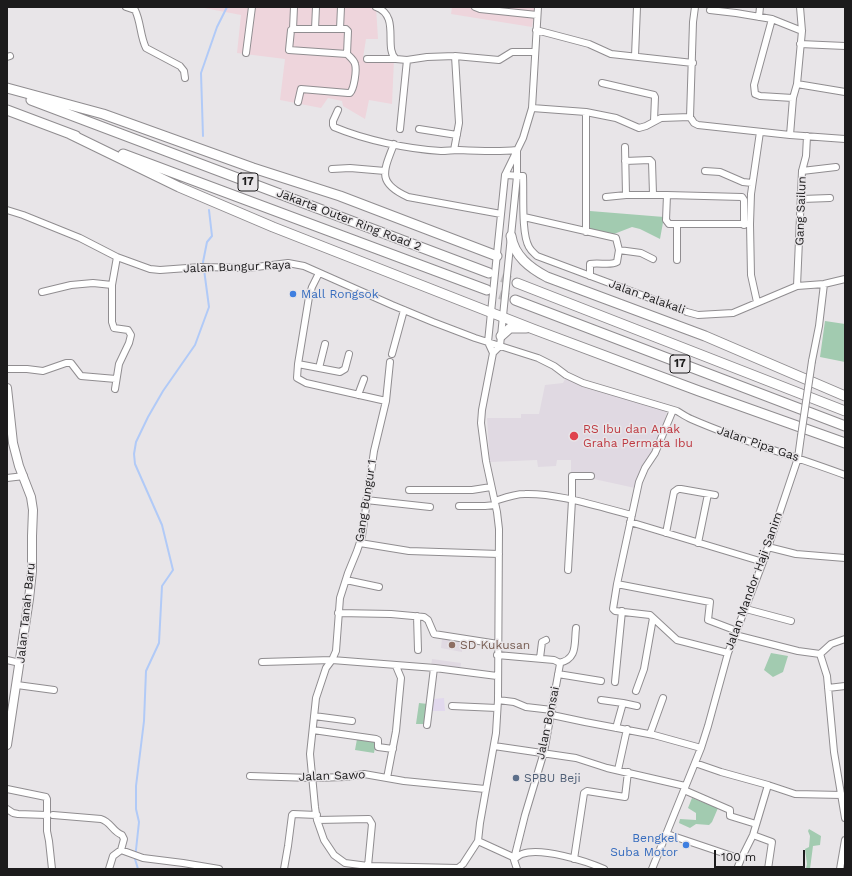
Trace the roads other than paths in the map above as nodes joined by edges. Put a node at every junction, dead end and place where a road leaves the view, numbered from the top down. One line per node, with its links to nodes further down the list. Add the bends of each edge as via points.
1 (126, 7): 33 (street, via 135,10 138,16 146,48 180,66)
2 (252, 7): 25 (street)
3 (294, 7): 17 (street)
4 (316, 7): 18 (street)
5 (341, 7): 19 (street)
6 (376, 7): 30 (street, via 386,14 391,54)
7 (475, 7): 14 (street, via 480,10)
8 (538, 7): 14 (street)
9 (637, 7): 28 (street)
10 (695, 7): 32 (street)
11 (760, 7): 15 (street)
12 (800, 7): 21 (street)
13 (710, 10): 15 (street)
14 (537, 15): 20 (street)
15 (759, 17): 16 (street)
16 (772, 19): 21 (street); 38 (street, via 754,85 755,94)
17 (293, 29): 18 (street); 26 (street, via 290,32 288,48 291,50)
18 (314, 29): 19 (street)
19 (340, 29): 26 (street, via 348,31)
20 (536, 30): 24 (street); 28 (street, via 589,44 611,54)
21 (802, 31): 22 (street)
22 (800, 44): 23 (street); 35 (street)
23 (845, 46)
24 (535, 52): 27 (street, via 512,52 499,60); 40 (street)
25 (246, 53)
26 (347, 54): 39 (street, via 356,66 352,92 302,88 299,91)
27 (455, 56): 31 (street); 50 (street, via 459,123)
28 (635, 56): 32 (street)
29 (366, 59): 30 (street)
30 (396, 59): 31 (street)
31 (407, 60): 46 (street)
32 (693, 63): 44 (street)
33 (185, 78)
34 (602, 84): 45 (street, via 654,95)
35 (797, 84): 37 (street); 38 (street)
36 (7, 90): 81 (highway, via 103,114 340,196); 86 (highway, Jakarta Outer Ring Road 2 / 17)
37 (845, 92)
38 (793, 98): 51 (street)
39 (298, 102)
40 (532, 108): 43 (street); 57 (street)
41 (7, 110): 49 (highway, Jakarta Outer Ring Road 2 / 17)
42 (338, 110): 54 (street, via 333,121 334,127)
43 (586, 112): 45 (street, via 616,118 639,128); 78 (street)
44 (690, 117): 45 (street, via 661,118); 48 (street, via 698,125)
45 (654, 121)
46 (400, 129)
47 (419, 129): 50 (street)
48 (760, 132): 51 (street); 66 (street)
49 (70, 134): 93 (highway, Jakarta Outer Ring Road 2 / 17); 98 (highway, via 179,187 273,227)
50 (457, 135): 56 (street)
51 (790, 135): 52 (street)
52 (807, 136): 53 (street); 63 (street, Gang Sailun)
53 (845, 139)
54 (394, 144): 56 (street, via 442,151); 61 (street)
55 (625, 147): 58 (street)
56 (454, 150): 57 (street)
57 (517, 150): 64 (street); 65 (street)
58 (625, 161): 67 (street, via 652,162); 68 (street)
59 (836, 167): 63 (street)
60 (332, 169): 61 (street)
61 (385, 171): 74 (street, via 388,184 408,197)
62 (705, 171): 66 (street, via 720,172)
63 (802, 171): 72 (street, Gang Sailun)
64 (505, 174): 65 (street); 74 (street)
65 (517, 176): 75 (street, Jalan Palakali, via 523,176); 79 (street)
66 (752, 183): 77 (street)
67 (653, 194): 68 (street); 69 (street)
68 (626, 195): 70 (street)
69 (667, 195): 76 (street, via 666,220 669,224); 77 (street, via 742,197)
70 (606, 196)
71 (830, 198): 72 (street)
72 (802, 199): 92 (street, Gang Sailun)
73 (7, 210): 82 (street, Jalan Bungur Raya, via 80,238)
74 (501, 214): 81 (street)
75 (524, 217): 78 (street); 87 (street, Jalan Palakali, via 526,240 529,248 537,256)
76 (677, 224): 77 (street); 84 (street)
77 (747, 225): 96 (street, via 751,275)
78 (586, 232): 80 (street, via 616,238)
79 (511, 236): 99 (street); 117 (highway, via 516,252 524,262 547,277 705,336)
80 (619, 250): 83 (street, via 641,253); 87 (street, via 616,263 590,264)
81 (497, 256): 98 (street)
82 (117, 257): 85 (street, Jalan Bungur Raya, via 150,269 248,268 288,263 304,266); 91 (street)
83 (653, 259)
84 (677, 260)
85 (319, 273): 97 (street, Jalan Bungur Raya); 109 (street, via 308,297)
86 (489, 273)
87 (590, 276): 96 (street, Jalan Palakali, via 698,315 733,313)
88 (845, 279): 90 (street, Jalan Palakali)
89 (517, 283): 120 (highway, 17)
90 (824, 284): 92 (street, Jalan Palakali); 124 (street, Jalan Mandor Haji Sanim, bridge)
91 (112, 285): 94 (street, via 71,285); 112 (street, via 113,327 128,330 132,334 119,364)
92 (797, 286): 96 (street, Jalan Palakali)
93 (487, 290)
94 (42, 292)
95 (515, 300): 122 (highway, 17)
96 (757, 302)
97 (404, 310): 102 (street, Jalan Bungur Raya); 106 (street)
98 (492, 313): 99 (highway); 102 (street)
99 (503, 317): 100 (highway); 101 (street)
100 (533, 329): 101 (highway, via 510,328); 123 (highway)
101 (501, 336): 104 (street)
102 (488, 342): 104 (street, Jalan Bungur Raya); 107 (street)
103 (325, 344): 110 (street)
104 (500, 346): 107 (street); 119 (street, Jalan Pipa Gas, via 538,358 583,382)
105 (349, 354): 110 (street, via 343,371)
106 (392, 354)
107 (493, 354): 129 (street, via 481,423)
108 (390, 362): 118 (street, Gang Bungur 1)
109 (298, 364): 110 (street); 116 (street, via 297,376 300,380)
110 (319, 368)
111 (7, 369): 112 (street, via 43,371 71,363 81,376)
112 (116, 379): 115 (street)
113 (364, 379): 116 (street)
114 (7, 388): 121 (main road, Jalan Tanah Baru)
115 (115, 389)
116 (358, 395): 118 (street)
117 (845, 396)
118 (386, 401): 133 (street, Gang Bungur 1)
119 (673, 410): 124 (street, Jalan Pipa Gas, via 710,427); 138 (street, via 655,453 639,482)
120 (845, 411)
121 (9, 418): 126 (main road, Jalan Tanah Baru, via 13,442)
122 (845, 426)
123 (845, 443)
124 (798, 458): 125 (street, Jalan Pipa Gas); 143 (street, Jalan Mandor Haji Sanim)
125 (845, 475)
126 (24, 476): 128 (street); 171 (main road, Jalan Tanah Baru, via 33,504 32,571)
127 (591, 476): 134 (street, via 572,476)
128 (7, 478)
129 (491, 487): 130 (street, via 472,490); 135 (street)
130 (409, 490)
131 (708, 494): 132 (street); 140 (street, via 676,490); 142 (street)
132 (715, 495)
133 (366, 500): 137 (street); 141 (street, Gang Bungur 1)
134 (572, 500): 135 (street, via 524,494 510,496); 138 (street); 147 (street)
135 (495, 503): 136 (street, via 485,506); 144 (street)
136 (459, 506)
137 (430, 507)
138 (632, 514): 139 (street)
139 (630, 522): 140 (street); 149 (street)
140 (666, 533): 142 (street)
141 (360, 543): 144 (street, via 410,551); 148 (street, Gang Bungur 1)
142 (698, 544): 146 (street)
143 (768, 547): 145 (street, via 796,554); 146 (street, Jalan Mandor Haji Sanim)
144 (499, 554): 161 (street)
145 (845, 558)
146 (763, 562): 151 (street, Jalan Mandor Haji Sanim)
147 (568, 570)
148 (346, 580): 150 (street); 153 (street, Gang Bungur 1)
149 (617, 584): 152 (street, via 613,609); 158 (street, via 710,602 708,620)
150 (379, 587)
151 (746, 608): 156 (street); 158 (street, Jalan Mandor Haji Sanim)
152 (622, 611): 155 (street, via 645,613); 177 (street)
153 (338, 613): 154 (street); 168 (street, Gang Bungur 1, via 337,644)
154 (417, 616): 161 (street, via 428,620 434,634); 162 (street)
155 (653, 618): 163 (street, via 677,640); 182 (street, via 644,669)
156 (791, 621)
157 (576, 628): 169 (street, via 573,655 569,660)
158 (736, 633): 163 (street, Jalan Mandor Haji Sanim); 164 (street, via 798,651)
159 (845, 639): 164 (street, via 831,644)
160 (546, 640): 166 (street, via 542,642)
161 (498, 644): 165 (street)
162 (418, 650)
163 (728, 653): 201 (street, Jalan Mandor Haji Sanim)
164 (820, 654): 180 (street)
165 (498, 655): 166 (street); 175 (street)
166 (540, 658): 169 (street)
167 (7, 660): 171 (street)
168 (332, 660): 170 (street); 172 (street); 192 (street, Gang Bungur 1, via 326,668 316,698)
169 (557, 661): 174 (street, Jalan Bonsai)
170 (262, 662)
171 (20, 663): 178 (main road, Jalan Tanah Baru)
172 (396, 666): 173 (street); 202 (street, via 402,678)
173 (434, 668): 175 (street); 194 (street)
174 (558, 674): 176 (street); 191 (street, Jalan Bonsai)
175 (497, 676): 185 (street)
176 (601, 681)
177 (615, 682)
178 (20, 686): 181 (street); 183 (main road, Jalan Tanah Baru)
179 (845, 686): 180 (street)
180 (828, 688): 214 (street, via 834,752)
181 (54, 690)
182 (636, 691)
183 (11, 698): 199 (main road, Jalan Tanah Baru)
184 (664, 698): 198 (street)
185 (498, 700): 190 (street); 191 (street)
186 (601, 700): 187 (street)
187 (623, 704): 189 (street); 195 (street)
188 (452, 706): 190 (street)
189 (637, 706)
190 (497, 708): 200 (street)
191 (552, 712): 195 (street); 203 (street, Jalan Bonsai)
192 (314, 716): 193 (street); 197 (street, Gang Bungur 1)
193 (352, 721)
194 (427, 725)
195 (616, 728): 196 (street)
196 (627, 729): 198 (street); 205 (street)
197 (313, 730): 202 (street, via 376,739 378,747); 208 (street, Gang Bungur 1, via 310,754)
198 (650, 734): 201 (street)
199 (7, 745)
200 (494, 746): 203 (street); 211 (street)
201 (701, 748): 204 (street, Jalan Mandor Haji Sanim)
202 (393, 750): 209 (street)
203 (544, 752): 205 (street); 225 (street, Jalan Bonsai)
204 (695, 763): 210 (street); 212 (street, Jalan Mandor Haji Sanim)
205 (618, 770): 206 (street)
206 (628, 772): 212 (street); 226 (street, via 625,797 587,791 584,793)
207 (250, 776): 208 (street, Jalan Sawo)
208 (312, 778): 209 (street, Jalan Sawo, via 364,774); 217 (street, Gang Bungur 1)
209 (387, 778): 211 (street, Jalan Sawo)
210 (768, 785): 214 (street, via 795,794); 219 (street)
211 (485, 788): 223 (street)
212 (684, 788): 219 (street, via 730,810 730,816); 220 (street, Jalan Mandor Haji Sanim)
213 (10, 790): 216 (street, via 46,797)
214 (843, 792): 218 (street)
215 (7, 809): 216 (street, via 18,814)
216 (50, 815): 224 (street, via 107,821 124,839); 231 (street, via 47,831)
217 (317, 817): 228 (street, Gang Bungur 1, via 324,840 338,859 345,863); 228 (street, via 369,819 372,824); 234 (street, via 292,815)
218 (845, 818)
219 (756, 824): 221 (street)
220 (667, 834): 227 (street); 237 (street, Jalan Mandor Haji Sanim)
221 (753, 835): 227 (street); 239 (street, via 772,842)
222 (845, 840): 240 (street)
223 (478, 841): 225 (street); 230 (street)
224 (121, 850): 232 (street, via 113,856); 233 (street, via 144,858)
225 (514, 858): 226 (street, via 524,853 534,853); 235 (street)
226 (574, 859): 236 (street)
227 (741, 859): 238 (street)
228 (368, 866): 229 (street)
229 (442, 868): 230 (street)
230 (461, 868)
231 (52, 869)
232 (109, 869)
233 (219, 869)
234 (284, 869)
235 (517, 869)
236 (604, 869)
237 (652, 869)
238 (737, 869)
239 (768, 869)
240 (840, 869)

